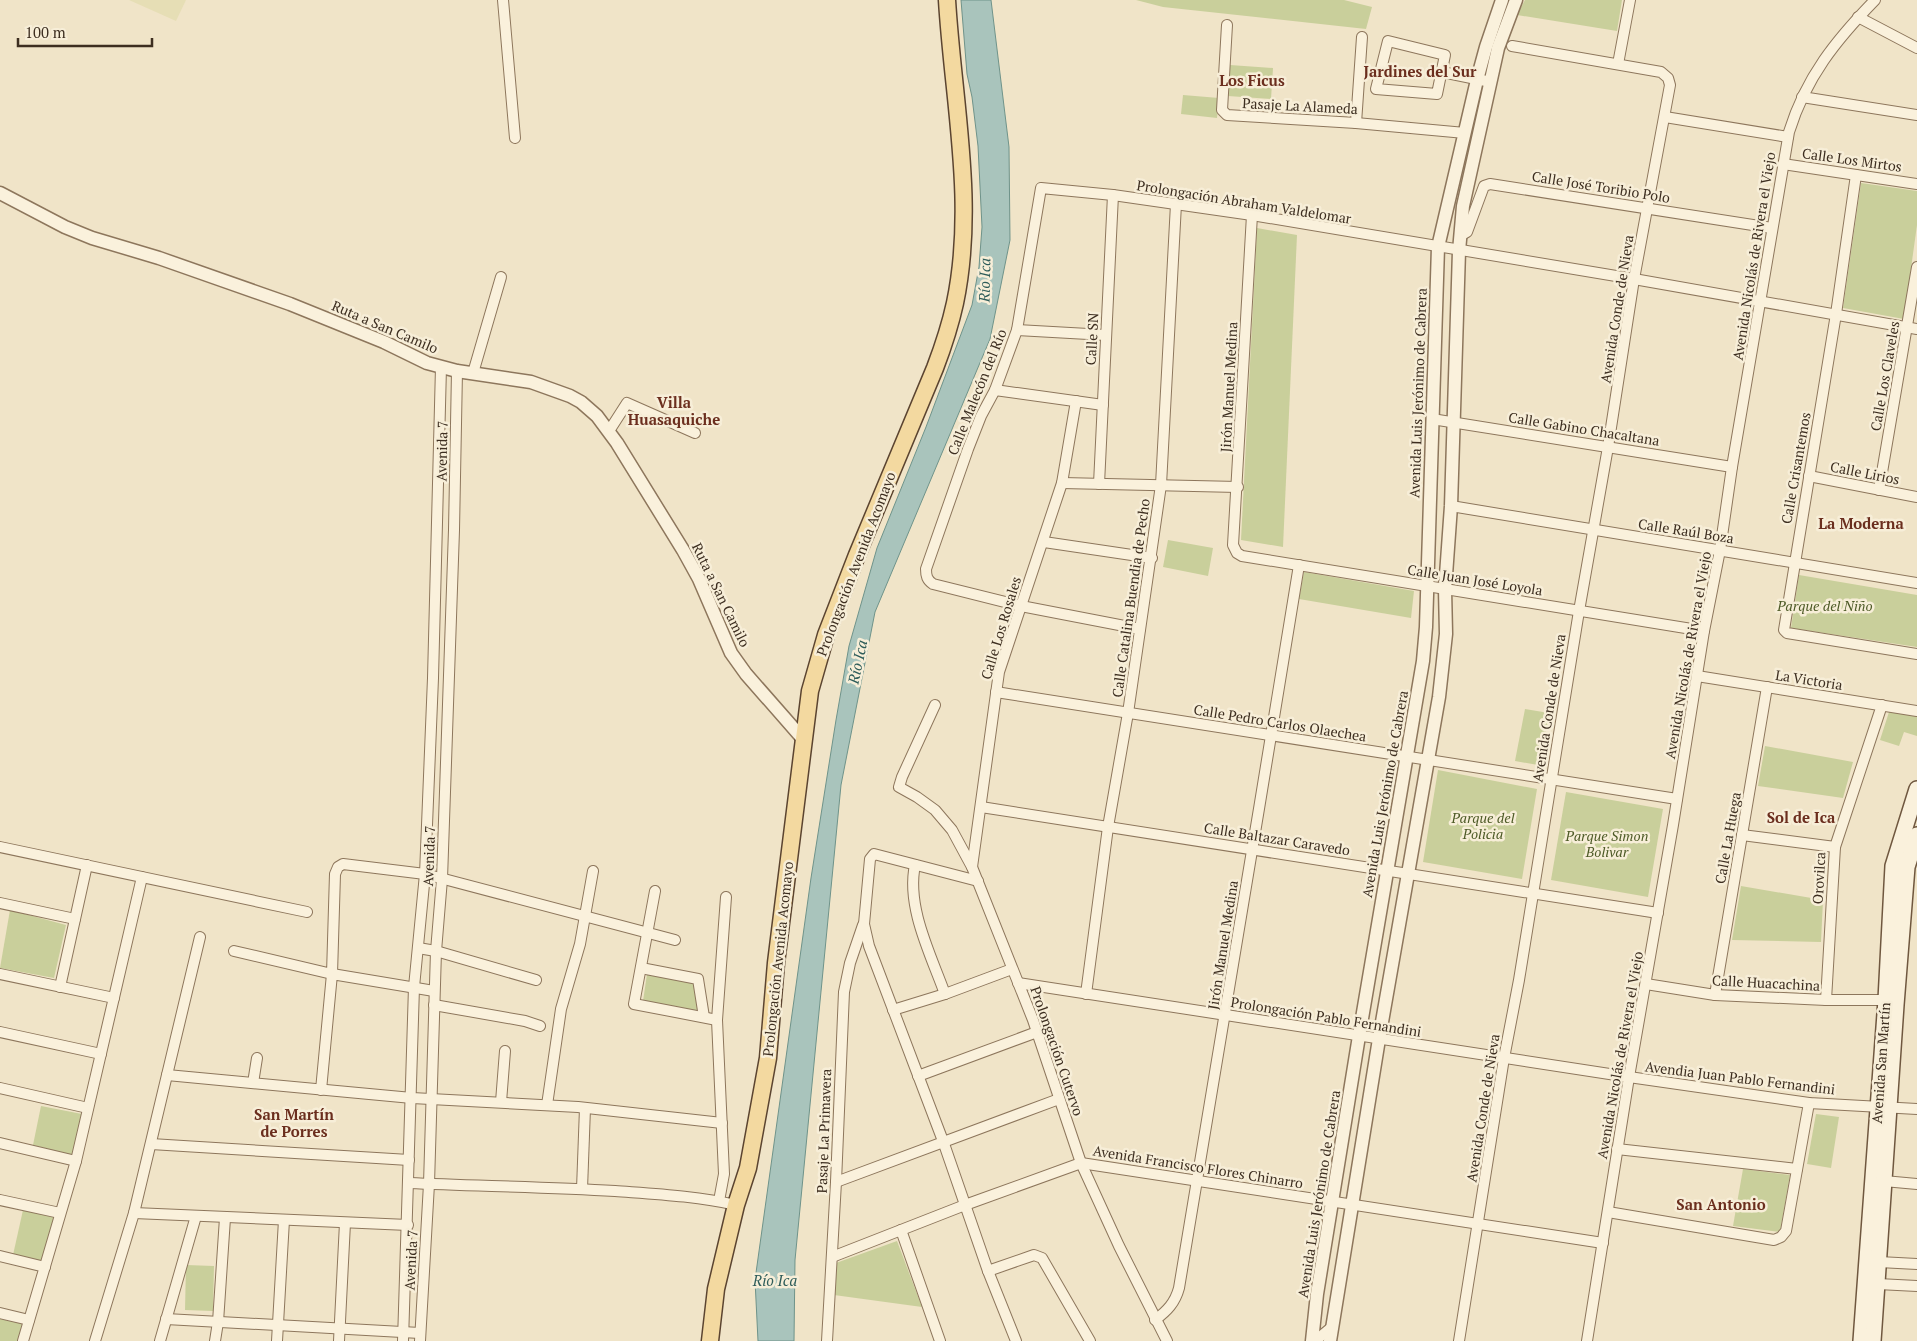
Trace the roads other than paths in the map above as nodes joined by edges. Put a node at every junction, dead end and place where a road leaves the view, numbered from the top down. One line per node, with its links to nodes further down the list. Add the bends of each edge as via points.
1 (503, 0): 22 (street)
2 (947, 0): 87 (main road, Prolongación Avenida Acomayo, via 964,190 962,252 955,302 935,368 826,635 810,690)
3 (1502, 0): 14 (street, Avenida Luis Jerónimo de Cabrera)
4 (1516, 0): 15 (street, via 1498,48)
5 (1630, 0): 12 (street)
6 (1875, 0): 7 (street, Avenida Nicolás de Rivera el Viejo)
7 (1858, 17): 11 (street); 16 (street, Avenida Nicolás de Rivera el Viejo, via 1833,46)
8 (1227, 25): 19 (street, Pasaje La Alameda, via 1222,110 1227,115)
9 (1362, 37): 19 (street)
10 (1512, 46): 12 (street)
11 (1917, 48)
12 (1618, 64): 18 (street, Avenida Conde de Nieva, via 1665,74 1670,89)
13 (1442, 72): 13 (street, via 1437,94 1376,89 1388,41 1445,55); 14 (street)
14 (1477, 80): 15 (street); 20 (street, Avenida Luis Jerónimo de Cabrera)
15 (1491, 82): 33 (street, via 1463,206)
16 (1802, 97): 17 (street); 21 (street, Avenida Nicolás de Rivera el Viejo)
17 (1917, 114)
18 (1665, 117): 21 (street); 30 (street, Avenida Conde de Nieva)
19 (1356, 122): 20 (street, Pasaje La Alameda)
20 (1465, 133): 34 (street, Avenida Luis Jerónimo de Cabrera)
21 (1788, 137): 23 (street, Avenida Nicolás de Rivera el Viejo)
22 (515, 138)
23 (1783, 164): 24 (street, Calle Los Mirtos); 32 (street, Avenida Nicolás de Rivera el Viejo)
24 (1856, 175): 25 (street, Calle Los Mirtos); 40 (street, Calle Crisantemos)
25 (1917, 184)
26 (1046, 188): 28 (street, Prolongación Abraham Valdelomar); 42 (street, Calle Malecón del Río, via 1040,190)
27 (0, 193): 44 (street, Ruta a San Camilo, via 92,238 290,304)
28 (1113, 195): 29 (street, Prolongación Abraham Valdelomar); 43 (street, Calle SN)
29 (1176, 204): 31 (street, Prolongación Abraham Valdelomar); 59 (street, Calle Catalina Buendia de Pecho)
30 (1648, 208): 32 (street, Calle José Toribio Polo); 33 (street, Calle José Toribio Polo, via 1490,184 1484,186 1467,232); 38 (street, Avenida Conde de Nieva)
31 (1252, 215): 34 (street, Prolongación Abraham Valdelomar); 60 (street, Jirón Manuel Medina)
32 (1772, 228): 39 (street, Avenida Nicolás de Rivera el Viejo)
33 (1460, 236): 35 (street)
34 (1438, 247): 35 (street, Prolongación Abraham Valdelomar); 50 (street, Avenida Luis Jerónimo de Cabrera)
35 (1459, 251): 38 (street, Prolongación Abraham Valdelomar); 51 (street)
36 (1917, 267): 41 (street, Calle Los Claveles)
37 (501, 277): 46 (street)
38 (1634, 279): 39 (street, Prolongación Abraham Valdelomar); 54 (street, Avenida Conde de Nieva)
39 (1761, 300): 40 (street, Prolongación Abraham Valdelomar); 55 (street, Avenida Nicolás de Rivera el Viejo)
40 (1836, 314): 41 (street, Prolongación Abraham Valdelomar); 56 (street, Calle Crisantemos)
41 (1912, 328): 61 (street, Calle Los Claveles)
42 (1017, 330): 43 (street); 47 (street, Calle Malecón del Río)
43 (1106, 335): 49 (street, Calle SN)
44 (441, 367): 45 (street, Ruta a San Camilo); 106 (street, Avenida 7)
45 (457, 371): 46 (street, Ruta a San Camilo); 109 (street, Avenida 7)
46 (473, 373): 52 (street, Ruta a San Camilo, via 525,381 570,396 597,416)
47 (995, 390): 48 (street); 74 (street, Calle Malecón del Río, via 968,449 926,569 933,584)
48 (1076, 401): 49 (street); 57 (street, Calle Los Rosales)
49 (1102, 405): 58 (street, Calle SN)
50 (1432, 419): 51 (street, Calle Gabino Chacaltana); 72 (street, Avenida Luis Jerónimo de Cabrera)
51 (1454, 422): 54 (street, Calle Gabino Chacaltana); 63 (street)
52 (609, 431): 53 (street, via 627,403); 87 (street, Ruta a San Camilo, via 694,569 731,653)
53 (695, 433)
54 (1608, 447): 55 (street, Calle Gabino Chacaltana); 64 (street, Avenida Conde de Nieva)
55 (1732, 467): 66 (street, Avenida Nicolás de Rivera el Viejo)
56 (1809, 476): 61 (street, Calle Lirios); 69 (street, Calle Crisantemos)
57 (1062, 483): 58 (street); 65 (street, Calle Los Rosales)
58 (1098, 484): 59 (street)
59 (1161, 485): 60 (street); 68 (street, Calle Catalina Buendia de Pecho)
60 (1238, 487): 67 (street, Jirón Manuel Medina, via 1233,545)
61 (1879, 490): 62 (street, Calle Lirios)
62 (1917, 497)
63 (1451, 506): 64 (street, Calle Raúl Boza); 73 (street)
64 (1594, 530): 66 (street, Calle Raúl Boza); 75 (street, Avenida Conde de Nieva)
65 (1044, 542): 68 (street); 74 (street, Calle Los Rosales)
66 (1720, 550): 69 (street, Calle Raúl Boza); 77 (street, Avenida Nicolás de Rivera el Viejo)
67 (1242, 556): 70 (street, Calle Juan José Loyola)
68 (1152, 558): 76 (street, Calle Catalina Buendia de Pecho)
69 (1793, 563): 71 (street, Calle Raúl Boza); 78 (street, Calle Crisantemos, via 1784,630 1787,634)
70 (1299, 565): 72 (street, Calle Juan José Loyola); 86 (street, Jirón Manuel Medina)
71 (1917, 583)
72 (1426, 586): 73 (street, Calle Juan José Loyola); 88 (street, Avenida Luis Jerónimo de Cabrera, via 1422,660)
73 (1445, 589): 75 (street, Calle Juan José Loyola); 89 (street, via 1446,634)
74 (1021, 606): 76 (street); 81 (street, Calle Los Rosales)
75 (1579, 610): 77 (street, Calle Juan José Loyola); 90 (street, Avenida Conde de Nieva)
76 (1140, 629): 85 (street, Calle Catalina Buendia de Pecho)
77 (1704, 631): 79 (street, Avenida Nicolás de Rivera el Viejo)
78 (1917, 654)
79 (1697, 676): 80 (street, La Victoria); 92 (street, Avenida Nicolás de Rivera el Viejo)
80 (1767, 687): 83 (street, La Victoria); 95 (street, Calle La Huega)
81 (996, 692): 85 (street, Calle Pedro Carlos Olaechea); 93 (street, Calle Los Rosales)
82 (935, 705): 102 (street, Prolongación Cutervo, via 899,784 901,789 935,810 952,830)
83 (1882, 705): 84 (street, La Victoria); 98 (street, Orovilca)
84 (1917, 711)
85 (1128, 712): 86 (street, Calle Pedro Carlos Olaechea); 94 (street, Calle Catalina Buendia de Pecho)
86 (1270, 735): 88 (street, Calle Pedro Carlos Olaechea); 99 (street, Jirón Manuel Medina)
87 (803, 738): 191 (main road, Prolongación Avenida Acomayo, via 768,1058 748,1168)
88 (1406, 756): 89 (street, Calle Pedro Carlos Olaechea); 104 (street, Avenida Luis Jerónimo de Cabrera)
89 (1428, 760): 90 (street, Calle Pedro Carlos Olaechea); 107 (street)
90 (1551, 780): 92 (street, Calle Pedro Carlos Olaechea); 112 (street, Avenida Conde de Nieva)
91 (1917, 789): 103 (main road, Avenida San Martín)
92 (1677, 799): 116 (street, Avenida Nicolás de Rivera el Viejo)
93 (981, 807): 94 (street, Calle Baltazar Caravedo); 102 (street, Calle Los Rosales)
94 (1108, 826): 99 (street, Calle Baltazar Caravedo); 137 (street, Calle Catalina Buendia de Pecho)
95 (1742, 835): 98 (street); 138 (street, Calle La Huega)
96 (1917, 835): 103 (main road, Avenida San Martín)
97 (0, 847): 100 (street)
98 (1834, 847): 140 (street, Orovilca)
99 (1251, 849): 104 (street, Calle Baltazar Caravedo); 144 (street, Jirón Manuel Medina)
100 (87, 865): 108 (street); 118 (street)
101 (915, 865): 110 (street); 119 (street, via 872,855); 136 (street, via 912,878 916,914)
102 (972, 867): 110 (street, Prolongación Cutervo)
103 (1906, 867): 141 (main road, Avenida San Martín); 168 (main road, Avenida San Martín)
104 (1387, 870): 107 (street, Calle Baltazar Caravedo); 150 (street, Avenida Luis Jerónimo de Cabrera)
105 (593, 871): 117 (street)
106 (425, 874): 109 (street); 123 (street, Avenida 7); 129 (street, via 343,864 338,867 335,874)
107 (1408, 874): 112 (street, Calle Baltazar Caravedo); 151 (street)
108 (142, 877): 115 (street); 139 (street)
109 (442, 879): 117 (street); 125 (street, Avenida 7)
110 (978, 881): 127 (street, Prolongación Cutervo)
111 (655, 892): 120 (street)
112 (1532, 893): 116 (street, Calle Baltazar Caravedo); 155 (street, Avenida Conde de Nieva)
113 (726, 897): 146 (street)
114 (1, 907): 118 (street)
115 (307, 912)
116 (1658, 913): 132 (street, Avenida Nicolás de Rivera el Viejo)
117 (585, 918): 120 (street); 167 (street, via 561,1009)
118 (75, 919): 133 (street)
119 (864, 924): 143 (street); 182 (street, Pasaje La Primavera, via 844,992)
120 (647, 933): 122 (street); 126 (street)
121 (200, 937): 156 (street)
122 (675, 940)
123 (418, 948): 125 (street); 134 (street, Avenida 7)
124 (234, 950): 129 (street)
125 (436, 951): 130 (street); 135 (street, Avenida 7)
126 (641, 968): 145 (street, via 698,979); 145 (street, via 634,1004)
127 (1012, 969): 131 (street, Prolongación Cutervo); 136 (street)
128 (0, 974): 133 (street)
129 (332, 974): 134 (street); 161 (street)
130 (536, 980)
131 (1018, 983): 137 (street, Prolongación Pablo Fernandini); 149 (street, Prolongación Cutervo)
132 (1646, 984): 138 (street, Calle Huacachina); 158 (street, Avenida Nicolás de Rivera el Viejo)
133 (60, 987): 139 (street)
134 (414, 987): 135 (street); 162 (street, Avenida 7)
135 (434, 991): 142 (street, Avenida 7)
136 (945, 994): 143 (street)
137 (1086, 994): 144 (street, Prolongación Pablo Fernandini)
138 (1715, 995): 140 (street, Calle Huacachina)
139 (114, 998): 153 (street)
140 (1826, 1000): 141 (street, Calle Huacachina)
141 (1886, 1000): 168 (main road, Avenida San Martín)
142 (434, 1005): 147 (street); 163 (street, Avenida 7)
143 (893, 1010): 157 (street)
144 (1226, 1015): 150 (street, Prolongación Pablo Fernandini); 181 (street, Jirón Manuel Medina)
145 (704, 1017): 146 (street)
146 (717, 1020): 172 (street)
147 (540, 1026)
148 (0, 1032): 153 (street)
149 (1037, 1032): 157 (street); 164 (street, Prolongación Cutervo)
150 (1359, 1036): 151 (street, Prolongación Pablo Fernandini); 190 (street, Avenida Luis Jerónimo de Cabrera)
151 (1379, 1039): 155 (street, Prolongación Pablo Fernandini); 193 (street)
152 (505, 1051): 165 (street)
153 (101, 1054): 169 (street)
154 (257, 1058): 159 (street)
155 (1504, 1058): 158 (street, Prolongación Pablo Fernandini); 201 (street, Avenida Conde de Nieva)
156 (167, 1075): 159 (street); 175 (street)
157 (918, 1076): 173 (street)
158 (1629, 1077): 166 (street, Avendia Juan Pablo Fernandini); 176 (street, Avenida Nicolás de Rivera el Viejo)
159 (253, 1083): 161 (street)
160 (0, 1088): 169 (street)
161 (321, 1090): 162 (street)
162 (412, 1098): 163 (street); 177 (street, Avenida 7)
163 (431, 1099): 165 (street); 185 (street, Avenida 7)
164 (1059, 1099): 173 (street); 179 (street, Prolongación Cutervo)
165 (500, 1102): 167 (street)
166 (1809, 1103): 168 (street, Avendia Juan Pablo Fernandini); 180 (street)
167 (547, 1105): 170 (street)
168 (1884, 1107): 171 (street, Avendia Juan Pablo Fernandini); 183 (main road, Avenida San Martín); 239 (main road, Avenida San Martín)
169 (88, 1108): 178 (street)
170 (585, 1108): 172 (street); 187 (street)
171 (1917, 1109)
172 (722, 1122): 189 (street, via 724,1174)
173 (943, 1141): 182 (street); 192 (street)
174 (0, 1143): 178 (street)
175 (151, 1144): 177 (street); 196 (street)
176 (1617, 1149): 180 (street); 194 (street, Avenida Nicolás de Rivera el Viejo)
177 (410, 1160): 184 (street, Avenida 7)
178 (76, 1161): 195 (street)
179 (1081, 1163): 181 (street, Avenida Francisco Flores Chinarro); 192 (street, Avenida Francisco Flores Chinarro); 216 (street, Prolongación Cutervo)
180 (1797, 1169): 194 (street, via 1786,1231 1778,1239)
181 (1198, 1181): 190 (street, Avenida Francisco Flores Chinarro); 216 (street, Jirón Manuel Medina, via 1177,1296)
182 (836, 1182): 206 (street, Pasaje La Primavera)
183 (1884, 1182): 186 (street); 207 (main road, Avenida San Martín)
184 (409, 1183): 185 (street); 202 (street, Avenida 7)
185 (429, 1184): 187 (street); 222 (street, Avenida 7)
186 (1917, 1184)
187 (582, 1189): 189 (street)
188 (0, 1200): 195 (street)
189 (719, 1201): 191 (street)
190 (1333, 1202): 193 (street, Avenida Francisco Flores Chinarro); 235 (street, Avenida Luis Jerónimo de Cabrera, via 1317,1294)
191 (736, 1205): 229 (main road, Prolongación Avenida Acomayo, via 716,1289)
192 (965, 1205): 203 (street, Avenida Francisco Flores Chinarro); 210 (street)
193 (1352, 1205): 201 (street, Avenida Francisco Flores Chinarro); 219 (street)
194 (1608, 1212): 204 (street, Avenida Nicolás de Rivera el Viejo)
195 (60, 1213): 209 (street)
196 (134, 1213): 197 (street); 224 (street)
197 (196, 1216): 198 (street); 214 (street)
198 (225, 1218): 199 (street); 217 (street)
199 (284, 1220): 200 (street); 218 (street)
200 (345, 1223): 202 (street); 220 (street)
201 (1478, 1224): 204 (street, Avenida Francisco Flores Chinarro); 237 (street, Avenida Conde de Nieva)
202 (408, 1226): 221 (street, Avenida 7)
203 (901, 1230): 206 (street, Avenida Francisco Flores Chinarro); 231 (street)
204 (1603, 1243): 238 (street, Avenida Nicolás de Rivera el Viejo)
205 (0, 1256): 209 (street)
206 (832, 1257): 230 (street, Pasaje La Primavera)
207 (1880, 1262): 208 (street); 211 (main road, Avenida San Martín)
208 (1917, 1264)
209 (44, 1267): 215 (street)
210 (988, 1271): 232 (street); 233 (street, via 1034,1254 1042,1258)
211 (1878, 1284): 212 (street); 240 (main road, Avenida San Martín)
212 (1917, 1286)
213 (0, 1313): 215 (street)
214 (166, 1319): 217 (street); 225 (street)
215 (29, 1320): 223 (street)
216 (1155, 1320): 234 (street, Prolongación Cutervo)
217 (218, 1322): 218 (street); 226 (street)
218 (278, 1325): 220 (street); 227 (street)
219 (1332, 1327): 235 (street); 236 (street)
220 (340, 1328): 221 (street); 228 (street)
221 (404, 1336): 222 (street)
222 (420, 1337)
223 (23, 1341)
224 (95, 1341)
225 (160, 1341)
226 (215, 1341)
227 (277, 1341)
228 (339, 1341)
229 (710, 1341)
230 (826, 1341)
231 (940, 1341)
232 (1016, 1341)
233 (1090, 1341)
234 (1166, 1341)
235 (1314, 1341)
236 (1330, 1341)
237 (1459, 1341)
238 (1587, 1341)
239 (1861, 1341)
240 (1873, 1341)

